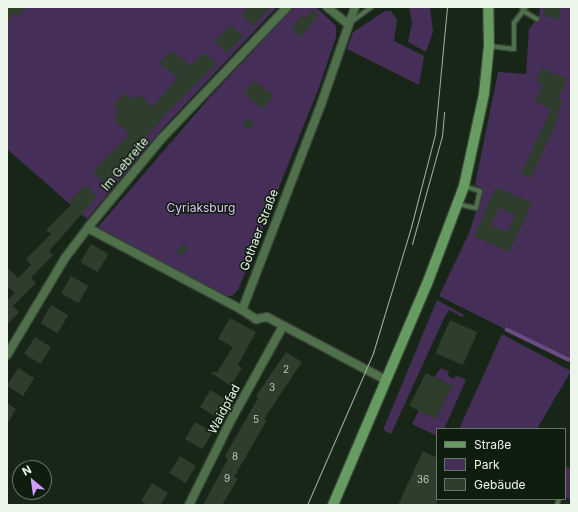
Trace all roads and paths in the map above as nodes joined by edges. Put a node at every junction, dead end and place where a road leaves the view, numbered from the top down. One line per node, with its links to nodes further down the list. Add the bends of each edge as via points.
1 (287, 7): 12 (street, Im Gebreite, via 162,138)
2 (327, 7): 8 (street)
3 (355, 7): 8 (street, Gothaer Straße)
4 (372, 7): 8 (lane)
5 (488, 7): 9 (main road)
6 (524, 8): 7 (lane); 9 (lane, via 514,23 514,49)
7 (537, 19)
8 (348, 24): 13 (street, Gothaer Straße, via 322,102)
9 (489, 46): 10 (main road, via 480,117)
10 (464, 186): 11 (main road); 11 (lane, via 480,191 476,208)
11 (457, 204): 16 (main road)
12 (88, 228): 13 (street); 15 (street, Im Gebreite, via 65,258)
13 (242, 310): 14 (street, via 256,319 267,317)
14 (283, 326): 16 (street); 17 (street, Waidpfad, via 230,422)
15 (7, 355)
16 (386, 380): 18 (main road)
17 (189, 505)
18 (333, 505)

